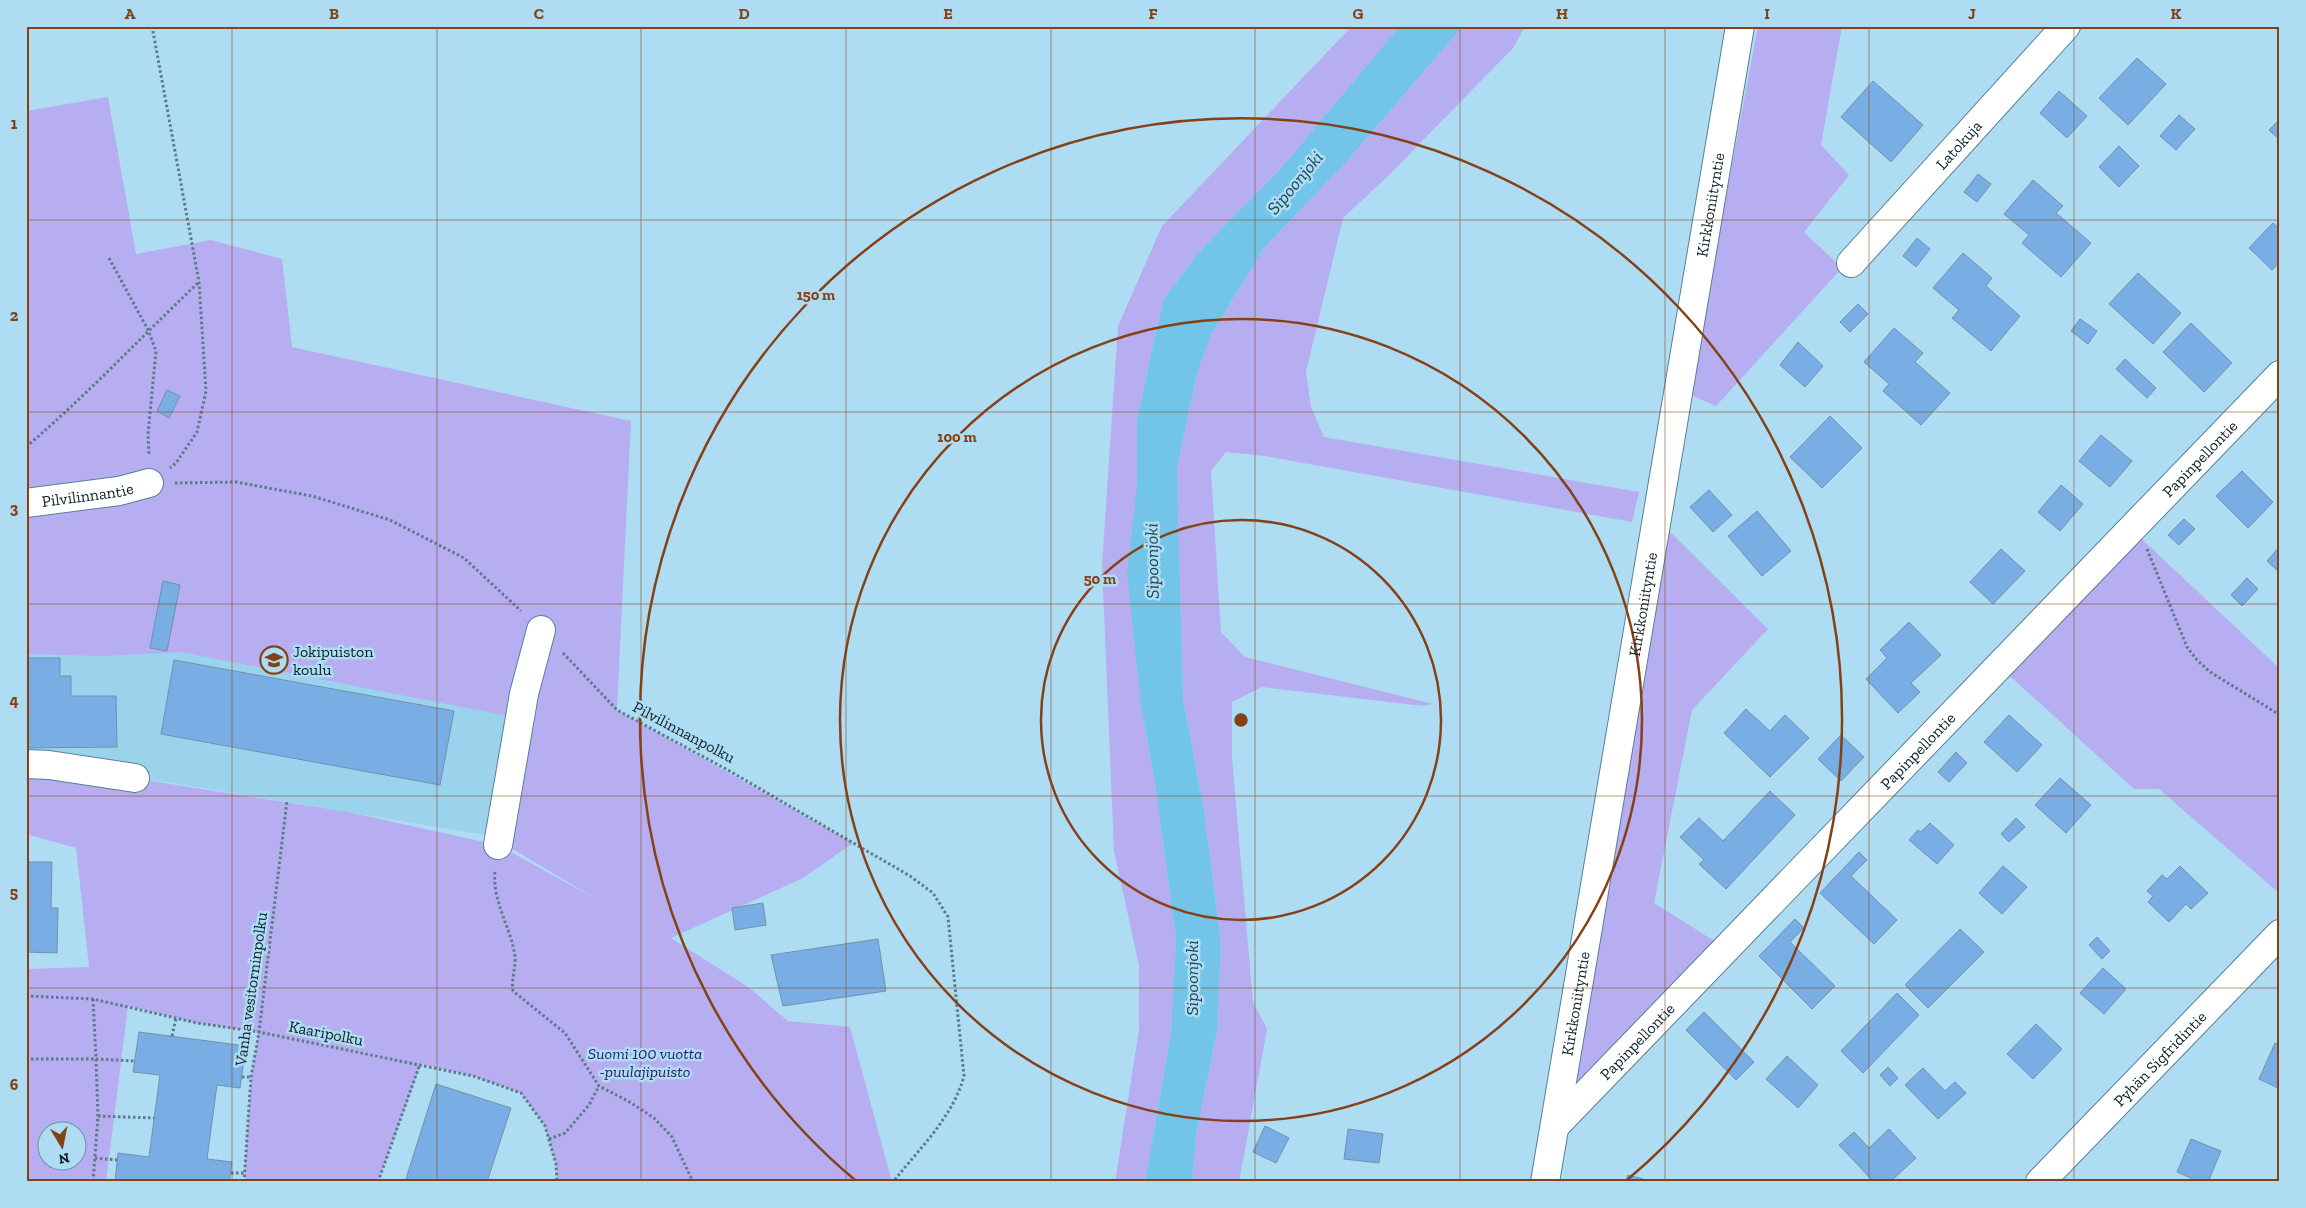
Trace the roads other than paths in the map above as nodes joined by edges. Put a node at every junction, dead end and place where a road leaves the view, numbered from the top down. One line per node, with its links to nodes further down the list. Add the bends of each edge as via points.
1 (1740, 26): 12 (street, Kirkkoniityntie)
2 (2066, 26): 3 (street, Latokuja)
3 (1851, 263)
4 (2280, 375): 12 (street, Papinpellontie)
5 (150, 483): 6 (street, Pilvilinnantie, via 119,491)
6 (26, 503)
7 (541, 630): 10 (street, via 524,694)
8 (26, 764): 9 (street)
9 (135, 778)
10 (498, 845)
11 (2280, 934): 14 (street, Pyhän Sigfridintie)
12 (1555, 1126): 13 (street, Kirkkoniityntie)
13 (1545, 1182)
14 (2040, 1182)

